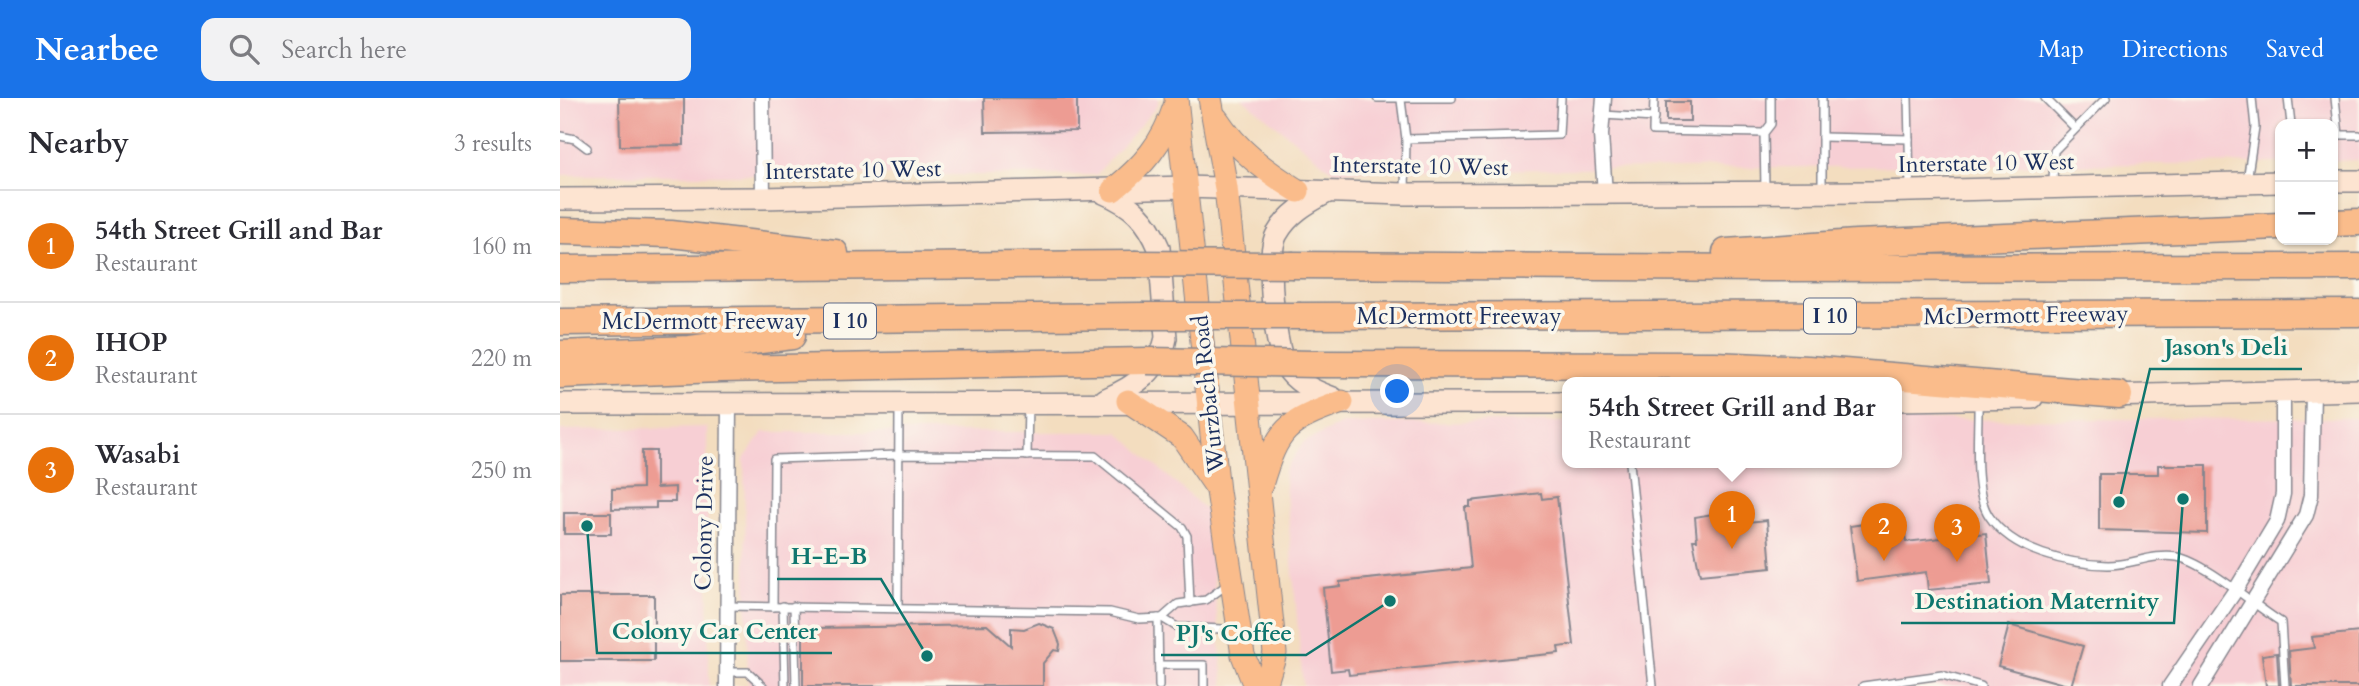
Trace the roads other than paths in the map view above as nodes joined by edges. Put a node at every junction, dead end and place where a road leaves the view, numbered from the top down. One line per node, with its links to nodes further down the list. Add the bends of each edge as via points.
1 (762, 98): 46 (street)
2 (1377, 98): 16 (lane)
3 (1448, 98): 16 (lane)
4 (1561, 98): 28 (lane, via 1559,135)
5 (1604, 98): 18 (street)
6 (1654, 98): 19 (lane)
7 (1771, 98): 23 (lane, via 1771,124)
8 (1822, 98): 27 (lane)
9 (1908, 98): 29 (lane)
10 (2045, 98): 22 (lane)
11 (2106, 98): 22 (lane)
12 (2252, 98): 34 (lane, via 2255,127)
13 (2288, 98): 20 (lane)
14 (2335, 98): 21 (lane)
15 (1176, 100): 35 (main road, Wurzbach Road); 38 (main road, via 1156,148)
16 (1401, 100): 28 (lane)
17 (1212, 106): 36 (main road, Wurzbach Road); 39 (main road, via 1242,150)
18 (1602, 115): 19 (lane); 45 (street)
19 (1654, 118): 23 (lane, via 1653,131)
20 (2290, 119)
21 (2336, 119)
22 (2075, 128): 37 (lane, via 2054,151)
23 (1764, 133): 43 (lane)
24 (2338, 135): 25 (lane)
25 (2359, 135)
26 (560, 136): 30 (lane)
27 (1822, 137): 29 (lane); 42 (lane)
28 (1406, 139): 44 (lane)
29 (1909, 139): 40 (lane)
30 (587, 148)
31 (2338, 181): 32 (main road)
32 (2359, 181)
33 (2275, 182): 34 (main road, Interstate 10 West)
34 (2247, 183): 37 (main road, Interstate 10 West)
35 (1186, 187): 36 (main road, Interstate 10 West); 38 (main road, Interstate 10 West); 66 (main road, Wurzbach Road)
36 (1226, 188): 39 (main road, Interstate 10 West); 70 (main road, Wurzbach Road)
37 (2053, 188): 40 (main road, Interstate 10 West)
38 (1107, 191): 46 (main road, Interstate 10 West); 68 (main road, via 1142,215 1154,235 1166,338 1157,363 1140,381)
39 (1298, 191): 41 (main road, Interstate 10 West)
40 (1910, 191): 42 (main road, Interstate 10 West)
41 (1328, 192): 44 (main road, Interstate 10 West); 71 (main road, via 1290,217 1270,251 1279,349 1285,366 1304,385)
42 (1822, 192): 43 (main road, Interstate 10 West)
43 (1765, 193): 45 (main road, Interstate 10 West)
44 (1405, 194): 45 (main road, Interstate 10 West)
45 (1605, 194)
46 (763, 198): 47 (main road, Interstate 10 West)
47 (560, 199)
48 (2359, 222): 49 (highway)
49 (2338, 223)
50 (2275, 226): 53 (highway, via 1856,243)
51 (560, 231): 52 (highway, via 759,242)
52 (927, 265): 53 (highway, McDermott Freeway / I 10, bridge); 55 (highway, McDermott Freeway / I 10)
53 (1528, 266): 54 (highway, McDermott Freeway / I 10)
54 (2359, 267)
55 (560, 269)
56 (2359, 313): 57 (highway, McDermott Freeway / I 10, bridge)
57 (929, 319): 58 (highway, McDermott Freeway / I 10); 59 (highway, via 690,349)
58 (560, 322)
59 (560, 354)
60 (560, 375): 64 (highway, bridge, via 1147,361 1715,365)
61 (2283, 390): 62 (main road); 64 (main road); 83 (street, via 2283,494 2277,521)
62 (2313, 390): 63 (main road); 85 (street, via 2311,495 2306,515)
63 (2359, 390)
64 (2119, 395): 65 (main road)
65 (1978, 399): 67 (main road); 83 (lane, via 1979,482 1987,515 2006,534 2039,553 2079,563 2112,565 2178,557)
66 (1207, 400): 69 (main road); 70 (main road); 80 (main road, Wurzbach Road)
67 (1902, 400)
68 (1101, 401): 69 (main road); 73 (main road)
69 (1128, 401): 80 (main road, via 1182,437)
70 (1249, 401): 71 (main road); 81 (main road, Wurzbach Road)
71 (1342, 402): 74 (main road); 81 (main road, via 1294,421 1280,436)
72 (729, 403): 75 (main road); 76 (main road); 86 (street, Colony Drive)
73 (1028, 403): 76 (main road); 78 (lane)
74 (1562, 403)
75 (560, 404)
76 (899, 405): 77 (lane)
77 (899, 456): 78 (lane); 89 (lane, via 774,459); 90 (lane)
78 (1027, 456): 84 (lane, via 1095,456 1182,527 1187,536)
79 (1631, 468): 103 (lane)
80 (1218, 491): 82 (main road, Wurzbach Road)
81 (1258, 495): 102 (main road, Wurzbach Road, via 1275,653)
82 (1233, 578): 84 (lane, via 1222,591); 92 (main road, Wurzbach Road)
83 (2235, 591): 85 (lane); 106 (street)
84 (1190, 603): 91 (lane, via 1178,604)
85 (2253, 605): 107 (street); 108 (lane, via 2281,622)
86 (726, 606): 89 (lane); 94 (street, Colony Drive)
87 (783, 606): 88 (lane); 89 (lane); 97 (lane)
88 (794, 606): 90 (lane); 98 (lane)
89 (772, 607)
90 (898, 609): 91 (lane, via 1110,612)
91 (1160, 618): 92 (lane, via 1177,626 1222,629 1237,639); 93 (lane)
92 (1242, 655): 101 (main road, Wurzbach Road)
93 (1158, 665): 99 (lane); 100 (lane, via 1204,665)
94 (727, 679): 96 (lane, via 747,672)
95 (1971, 685): 104 (lane, via 1942,675); 105 (lane)
96 (763, 686)
97 (785, 686)
98 (796, 686)
99 (1158, 686)
100 (1204, 686)
101 (1255, 686)
102 (1265, 686)
103 (1653, 686)
104 (1863, 686)
105 (1981, 686)
106 (2170, 686)
107 (2201, 686)
108 (2285, 686)

